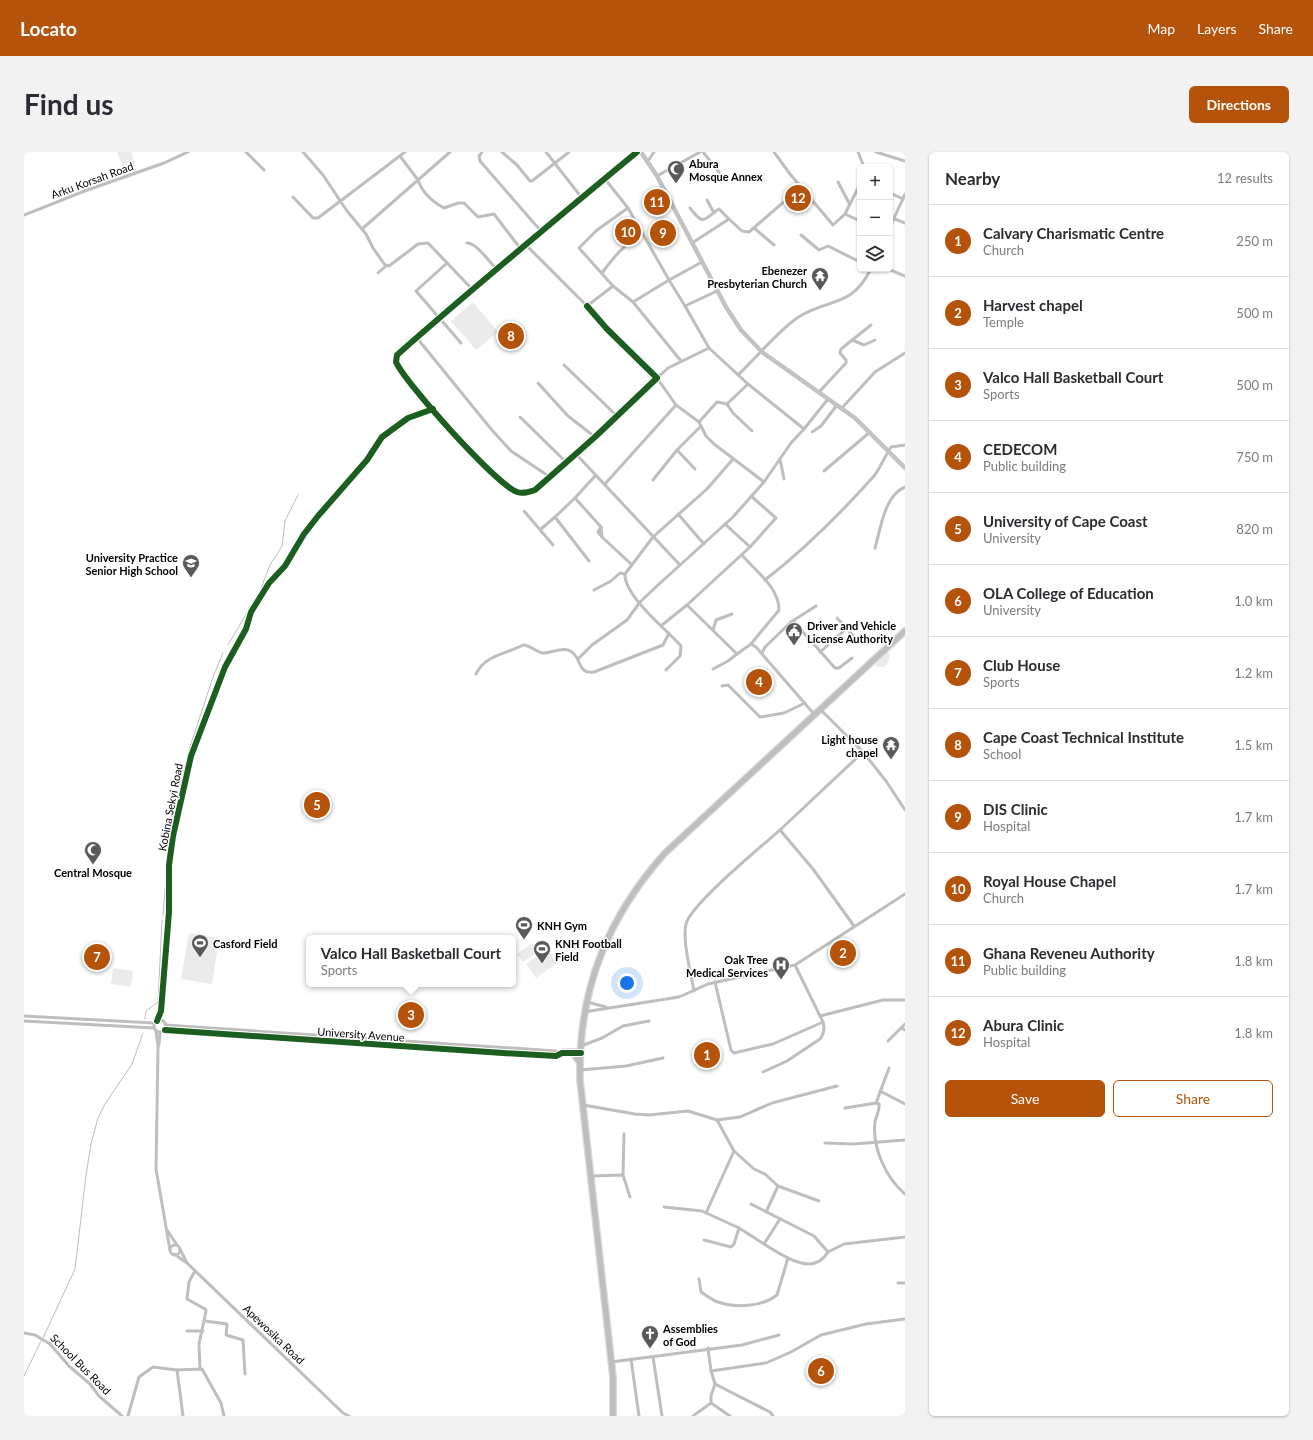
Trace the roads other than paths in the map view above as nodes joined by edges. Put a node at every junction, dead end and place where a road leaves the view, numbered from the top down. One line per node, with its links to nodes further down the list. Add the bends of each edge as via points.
1 (188, 152): 43 (street, Arku Korsah Road)
2 (246, 152): 23 (street)
3 (303, 152): 37 (street)
4 (405, 152): 18 (street)
5 (450, 152): 27 (street)
6 (482, 152): 51 (street, via 479,156 480,161)
7 (502, 152): 21 (street, via 530,181 534,181)
8 (546, 152): 21 (street)
9 (569, 152): 21 (street)
10 (637, 152): 26 (street)
11 (641, 152): 19 (main road)
12 (654, 152): 19 (street)
13 (700, 152): 25 (street)
14 (703, 152): 24 (street)
15 (774, 152): 29 (street)
16 (858, 152): 22 (street)
17 (876, 152): 20 (street)
18 (400, 156): 27 (street); 37 (street)
19 (648, 161): 25 (main road)
20 (905, 161)
21 (555, 163): 34 (street)
22 (863, 164)
23 (264, 170)
24 (719, 172)
25 (657, 176): 55 (main road)
26 (605, 179): 34 (street); 39 (street)
27 (418, 180): 50 (street); 58 (street, via 426,194 444,208 460,202 478,217 494,214)
28 (838, 182): 38 (street)
29 (801, 187): 42 (street, via 830,224 834,224); 49 (street)
30 (857, 189): 38 (street)
31 (893, 194): 35 (street)
32 (905, 194): 35 (street)
33 (293, 197): 37 (street, via 315,219)
34 (582, 198): 51 (street)
35 (903, 199): 45 (street)
36 (707, 200): 41 (street)
37 (341, 201): 50 (street)
38 (849, 203): 42 (street)
39 (628, 208): 52 (street); 67 (street, via 597,230 579,248)
40 (690, 208): 41 (street, via 702,220 707,220)
41 (714, 213): 44 (street, via 720,209)
42 (845, 214): 46 (street)
43 (24, 215)
44 (729, 219): 49 (street, via 746,232); 55 (street)
45 (895, 219): 47 (street); 48 (street)
46 (857, 220)
47 (893, 222)
48 (905, 223)
49 (754, 228): 57 (street)
50 (362, 229): 62 (street, via 374,251)
51 (540, 230): 56 (street)
52 (643, 234): 67 (street, via 631,240); 69 (street)
53 (801, 235): 59 (street, via 819,250 828,246)
54 (467, 243): 63 (street, via 476,248)
55 (692, 243): 61 (main road)
56 (525, 244): 58 (street); 74 (street)
57 (774, 246)
58 (520, 248): 63 (street)
59 (857, 260)
60 (447, 262): 62 (street, via 424,242); 71 (street); 76 (street, via 416,290)
61 (702, 262): 69 (street); 72 (main road)
62 (387, 266): 66 (street)
63 (496, 268): 71 (street)
64 (893, 271): 68 (street)
65 (869, 272): 83 (street, via 848,297 811,310 796,319)
66 (378, 273)
67 (602, 273): 70 (street)
68 (905, 276)
69 (669, 280): 73 (street); 75 (street)
70 (613, 286): 73 (street); 74 (street)
71 (472, 289): 76 (street)
72 (717, 291): 75 (street); 83 (main road, via 741,330)
73 (633, 302): 85 (street)
74 (587, 306): 88 (street)
75 (686, 306): 82 (street)
76 (440, 318): 78 (street); 81 (street)
77 (871, 325): 79 (street)
78 (417, 338): 96 (street, via 395,358 400,369); 117 (street, via 511,451)
79 (852, 340): 80 (street, via 864,345); 91 (street, via 840,351 846,361 844,366)
80 (875, 340)
81 (460, 343)
82 (709, 348): 85 (street); 87 (street)
83 (762, 352): 87 (street); 91 (main road)
84 (905, 352): 95 (street, via 875,372)
85 (681, 361): 88 (street, via 664,370)
86 (564, 365): 97 (street)
87 (738, 375): 90 (street)
88 (657, 378): 94 (street); 97 (street)
89 (538, 383): 105 (street, via 568,416)
90 (748, 384): 93 (street); 101 (street)
91 (819, 392): 92 (main road)
92 (828, 399): 95 (main road); 101 (street)
93 (727, 404): 99 (street, via 717,402); 102 (street)
94 (676, 405): 99 (street); 121 (street)
95 (839, 407): 103 (street); 104 (main road, via 856,418)
96 (433, 409): 117 (street, via 493,472 516,492 535,490); 178 (street, Kobina Sekyi Road, via 408,418 379,440 367,460 318,516 285,566 269,583 251,612 246,629 232,652 191,756 173,836 169,865 169,912)
97 (616, 415): 105 (street)
98 (520, 417): 112 (street)
99 (699, 422): 100 (street)
100 (700, 427): 107 (street); 111 (street, via 714,444)
101 (804, 429): 110 (street, via 791,442)
102 (752, 431)
103 (812, 432)
104 (870, 432): 108 (main road); 115 (street)
105 (594, 437): 109 (street)
106 (905, 445): 108 (street, via 896,445)
107 (677, 450): 114 (street); 119 (street)
108 (889, 450): 113 (main road); 140 (street, via 875,475 833,521)
109 (576, 454): 112 (street); 116 (street)
110 (780, 459): 118 (street); 120 (street)
111 (733, 460): 120 (street); 126 (street, via 707,489)
112 (566, 462): 117 (street)
113 (905, 468)
114 (695, 469)
115 (824, 471)
116 (596, 476): 121 (street); 124 (street)
117 (550, 477)
118 (784, 479)
119 (653, 480)
120 (764, 482): 123 (street)
121 (605, 484): 130 (street)
122 (905, 487): 134 (street, via 892,497)
123 (751, 496): 128 (street); 133 (street, via 776,518)
124 (575, 498): 127 (street); 137 (street, via 601,527 602,537)
125 (524, 511): 129 (street)
126 (678, 514): 130 (street); 131 (street)
127 (555, 517): 129 (street); 136 (street)
128 (725, 524): 131 (street); 133 (street)
129 (541, 529): 132 (street)
130 (653, 538): 137 (street); 138 (street)
131 (704, 544): 138 (street)
132 (553, 545)
133 (750, 547): 135 (street)
134 (875, 548)
135 (743, 556): 140 (street); 143 (street)
136 (589, 561)
137 (631, 564): 139 (street)
138 (679, 564): 142 (street)
139 (625, 574): 141 (street, via 620,573); 142 (street, via 627,585)
140 (765, 580): 154 (street, via 777,596 779,610)
141 (594, 590)
142 (640, 602): 148 (street); 159 (street, via 627,620 592,645)
143 (687, 605): 148 (street); 150 (street)
144 (816, 606): 147 (street)
145 (732, 614): 150 (street, via 716,620)
146 (837, 618): 149 (street)
147 (791, 622): 155 (street, via 795,623); 156 (street)
148 (662, 625): 152 (street)
149 (846, 629): 153 (street); 155 (street)
150 (712, 630): 157 (street)
151 (905, 631): 165 (highway)
152 (669, 633): 159 (street, via 663,645 594,672 584,671); 161 (street, via 681,646 682,651)
153 (857, 640)
154 (751, 644): 156 (street); 157 (street)
155 (820, 652): 158 (street, via 835,668 839,668)
156 (762, 653): 164 (street)
157 (737, 654): 160 (street)
158 (852, 658)
159 (578, 659): 162 (street, via 570,651 541,653 523,645 482,663)
160 (713, 668)
161 (666, 670)
162 (476, 674)
163 (722, 686): 164 (street, via 728,685 760,717 784,713)
164 (805, 703): 166 (street)
165 (820, 709): 166 (highway); 167 (street)
166 (814, 715): 176 (highway, via 679,839 642,880 608,937)
167 (863, 752): 168 (street); 169 (street)
168 (905, 810)
169 (780, 830): 171 (street, via 813,869); 174 (street, via 732,872 689,915 685,934)
170 (905, 894): 171 (street)
171 (854, 926): 172 (street)
172 (795, 965): 173 (street); 181 (street)
173 (715, 982): 174 (street); 186 (street, via 731,1050 734,1053 773,1044)
174 (694, 991): 177 (street, via 674,998)
175 (905, 1000): 181 (street, via 883,1000)
176 (586, 1002): 177 (street); 179 (highway)
177 (606, 1007): 179 (street, via 598,1011)
178 (161, 1011): 183 (street); 185 (street, Kobina Sekyi Road)
179 (584, 1012): 196 (highway)
180 (24, 1016): 185 (street)
181 (820, 1016): 186 (street)
182 (24, 1021): 190 (street)
183 (162, 1021): 185 (street); 188 (street)
184 (649, 1021): 196 (street, via 623,1026)
185 (156, 1022): 190 (street)
186 (823, 1022): 205 (street, via 823,1035 820,1039 787,1061)
187 (905, 1024): 189 (street)
188 (165, 1025): 191 (street); 197 (street, University Avenue)
189 (902, 1028): 192 (street); 194 (street)
190 (155, 1030): 193 (street); 195 (street)
191 (165, 1030): 193 (street); 200 (street, University Avenue)
192 (905, 1030)
193 (160, 1032): 195 (street)
194 (888, 1041)
195 (158, 1046): 229 (street, Apewosika Road, via 156,1169)
196 (581, 1048): 199 (highway); 199 (street); 202 (highway)
197 (556, 1051)
198 (562, 1052): 199 (street)
199 (573, 1052): 202 (highway)
200 (556, 1056)
201 (664, 1058): 204 (street, via 626,1066)
202 (580, 1063): 204 (highway)
203 (889, 1068): 207 (street)
204 (580, 1070): 210 (highway)
205 (763, 1072)
206 (837, 1086): 212 (street, via 772,1103 740,1117)
207 (880, 1091): 208 (street); 209 (street)
208 (876, 1103): 211 (street); 215 (street, via 879,1108 875,1121)
209 (905, 1104)
210 (582, 1105): 212 (street, via 635,1114 688,1111); 219 (highway)
211 (846, 1108)
212 (717, 1120): 217 (street)
213 (624, 1134): 218 (street)
214 (905, 1140): 215 (street)
215 (876, 1142): 216 (street); 221 (street, via 886,1171)
216 (825, 1143)
217 (734, 1151): 220 (street); 227 (street)
218 (623, 1175): 219 (street); 222 (street)
219 (591, 1176): 253 (highway)
220 (778, 1186): 223 (street); 226 (street)
221 (905, 1194)
222 (630, 1197)
223 (819, 1201)
224 (751, 1204): 226 (street)
225 (664, 1207): 227 (street)
226 (766, 1212): 228 (street)
227 (706, 1213): 230 (street)
228 (780, 1218): 233 (street); 236 (street, via 814,1236)
229 (166, 1228): 234 (street, Apewosika Road); 235 (street, Apewosika Road)
230 (739, 1228): 232 (street, via 734,1244 730,1247); 233 (street)
231 (905, 1237): 236 (street, via 844,1244)
232 (704, 1240)
233 (764, 1244): 238 (street)
234 (179, 1247): 235 (street, via 172,1246); 237 (street, via 178,1252); 239 (street, Apewosika Road)
235 (170, 1250): 237 (street, Apewosika Road)
236 (828, 1252): 238 (street, via 814,1264 796,1262)
237 (174, 1254): 239 (street, Apewosika Road)
238 (788, 1258): 241 (street, via 777,1295 756,1304 717,1302 700,1291)
239 (187, 1263): 240 (street, Apewosika Road)
240 (194, 1271): 245 (street, via 188,1284 187,1299 206,1309); 265 (street, Apewosika Road)
241 (699, 1279)
242 (898, 1283): 243 (street)
243 (905, 1283)
244 (905, 1319): 256 (street, via 866,1324 821,1335 766,1363)
245 (205, 1321): 247 (street); 257 (street, via 227,1324 226,1335 243,1340)
246 (187, 1331): 247 (street)
247 (203, 1332): 254 (street, via 199,1344)
248 (24, 1333): 261 (street, School Bus Road, via 31,1333 53,1346 69,1366)
249 (779, 1335): 250 (street, via 742,1345)
250 (708, 1348): 251 (street); 256 (street)
251 (653, 1357): 252 (street); 268 (street)
252 (631, 1359): 253 (street); 267 (street)
253 (611, 1362): 266 (highway)
254 (200, 1369): 255 (street); 264 (street, via 204,1371 216,1392)
255 (177, 1370): 262 (street, via 153,1367 140,1377); 263 (street)
256 (710, 1371): 258 (street)
257 (245, 1374)
258 (715, 1384): 259 (street); 272 (street, via 770,1412)
259 (711, 1403): 260 (street); 271 (street)
260 (700, 1410): 269 (street); 270 (street)
261 (122, 1416)
262 (128, 1416)
263 (183, 1416)
264 (224, 1416)
265 (349, 1416)
266 (613, 1416)
267 (639, 1416)
268 (662, 1416)
269 (693, 1416)
270 (702, 1416)
271 (730, 1416)
272 (773, 1416)

